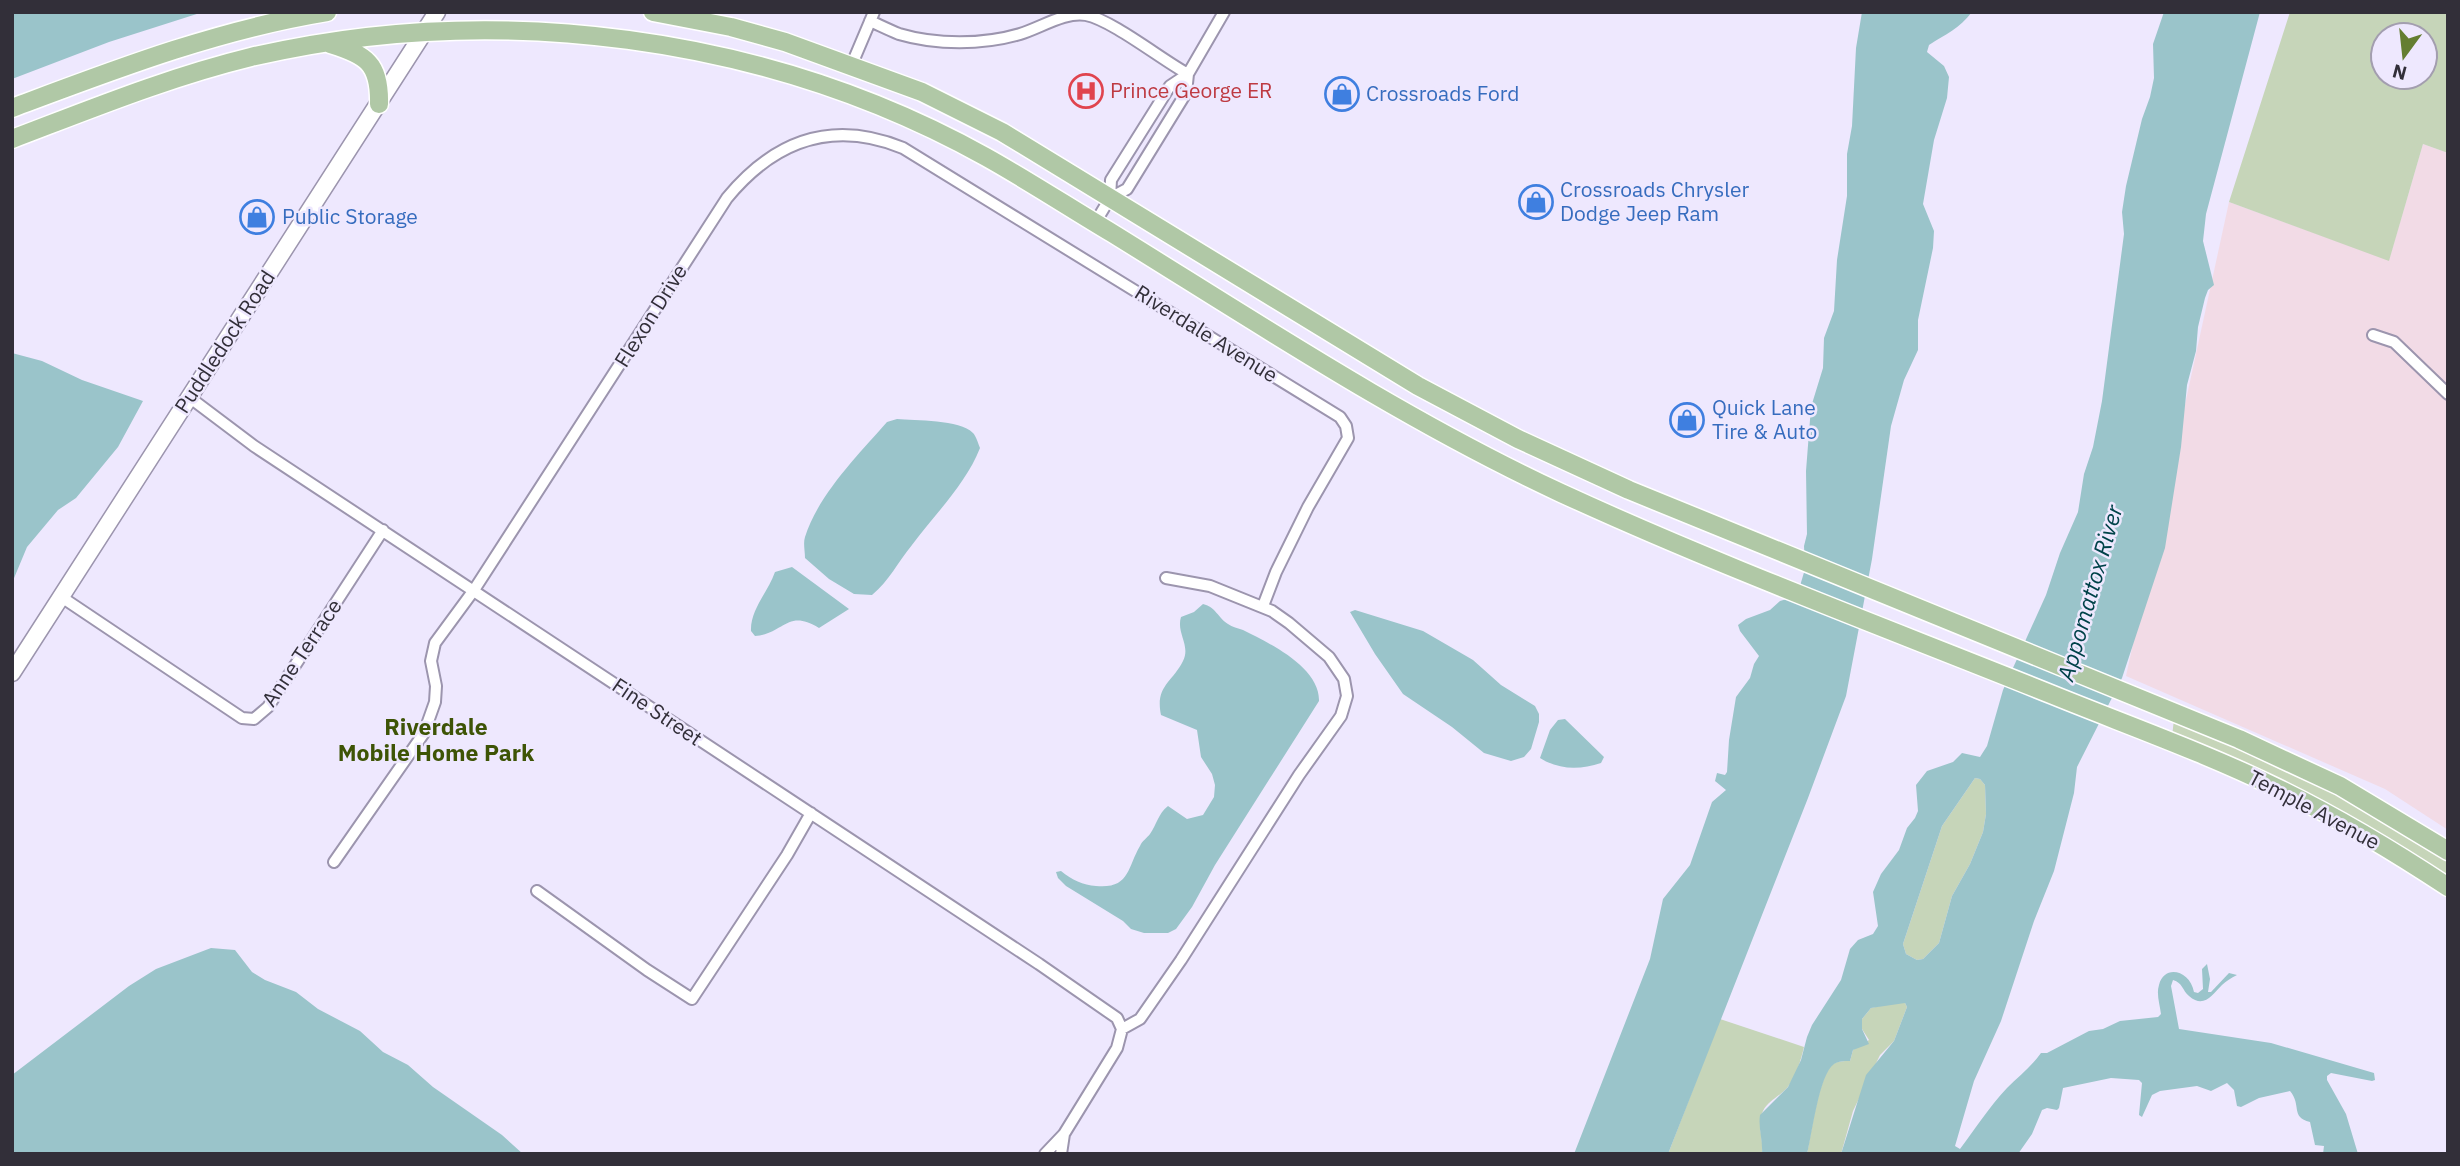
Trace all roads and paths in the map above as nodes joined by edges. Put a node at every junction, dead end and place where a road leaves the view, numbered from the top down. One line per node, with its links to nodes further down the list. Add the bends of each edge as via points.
1 (327, 12): 11 (main road, via 172,49)
2 (438, 12): 6 (street, Puddledock Road)
3 (653, 12): 8 (main road, Temple Avenue, via 731,27)
4 (1224, 12): 9 (street)
5 (872, 16): 8 (street); 9 (street, via 899,34 964,41 998,40 1085,15)
6 (426, 30): 7 (main road, Temple Avenue); 10 (street, Puddledock Road); 15 (main road, Temple Avenue, via 621,37 769,67 863,99 949,137)
7 (326, 43): 10 (main road, via 369,62 378,79); 12 (main road, Temple Avenue, via 201,70)
8 (852, 64): 14 (main road, Temple Avenue, via 964,111)
9 (1188, 74): 14 (street, via 1186,93 1127,188); 14 (street, via 1170,86 1119,166 1111,180)
10 (379, 104): 18 (street, Puddledock Road)
11 (12, 108)
12 (12, 139)
13 (890, 142): 21 (street, Flexon Drive, via 822,136 769,157 742,179); 23 (street, Riverdale Avenue, via 1340,417 1348,438 1308,507)
14 (1110, 198): 15 (street); 26 (main road, Temple Avenue, via 1464,412 1589,473 2291,761)
15 (1095, 223): 28 (main road, Temple Avenue, via 1467,447 1566,495 2260,780)
16 (2373, 335): 17 (street, via 2394,342)
17 (2448, 394)
18 (189, 397): 19 (street, Fine Street, via 254,446); 22 (street, Puddledock Road)
19 (383, 530): 21 (street, Fine Street); 22 (street, Anne Terrace, via 268,707 254,719 236,714)
20 (1166, 578): 23 (street, via 1210,586)
21 (474, 590): 25 (street, Fine Street); 27 (street, Flexon Drive, via 435,643 431,661 435,702 424,733)
22 (60, 596): 24 (street, Puddledock Road)
23 (1263, 607): 30 (street, via 1289,623 1338,668 1346,686 1345,706 1181,960 1140,1018)
24 (12, 673)
25 (811, 813): 29 (street, via 692,999); 30 (street, Fine Street, via 1087,995 1117,1018)
26 (2448, 851)
27 (334, 862)
28 (2448, 887)
29 (537, 891)
30 (1122, 1029): 31 (street, via 1113,1055)
31 (1064, 1134): 32 (street); 33 (street)
32 (1045, 1154)
33 (1061, 1154)

